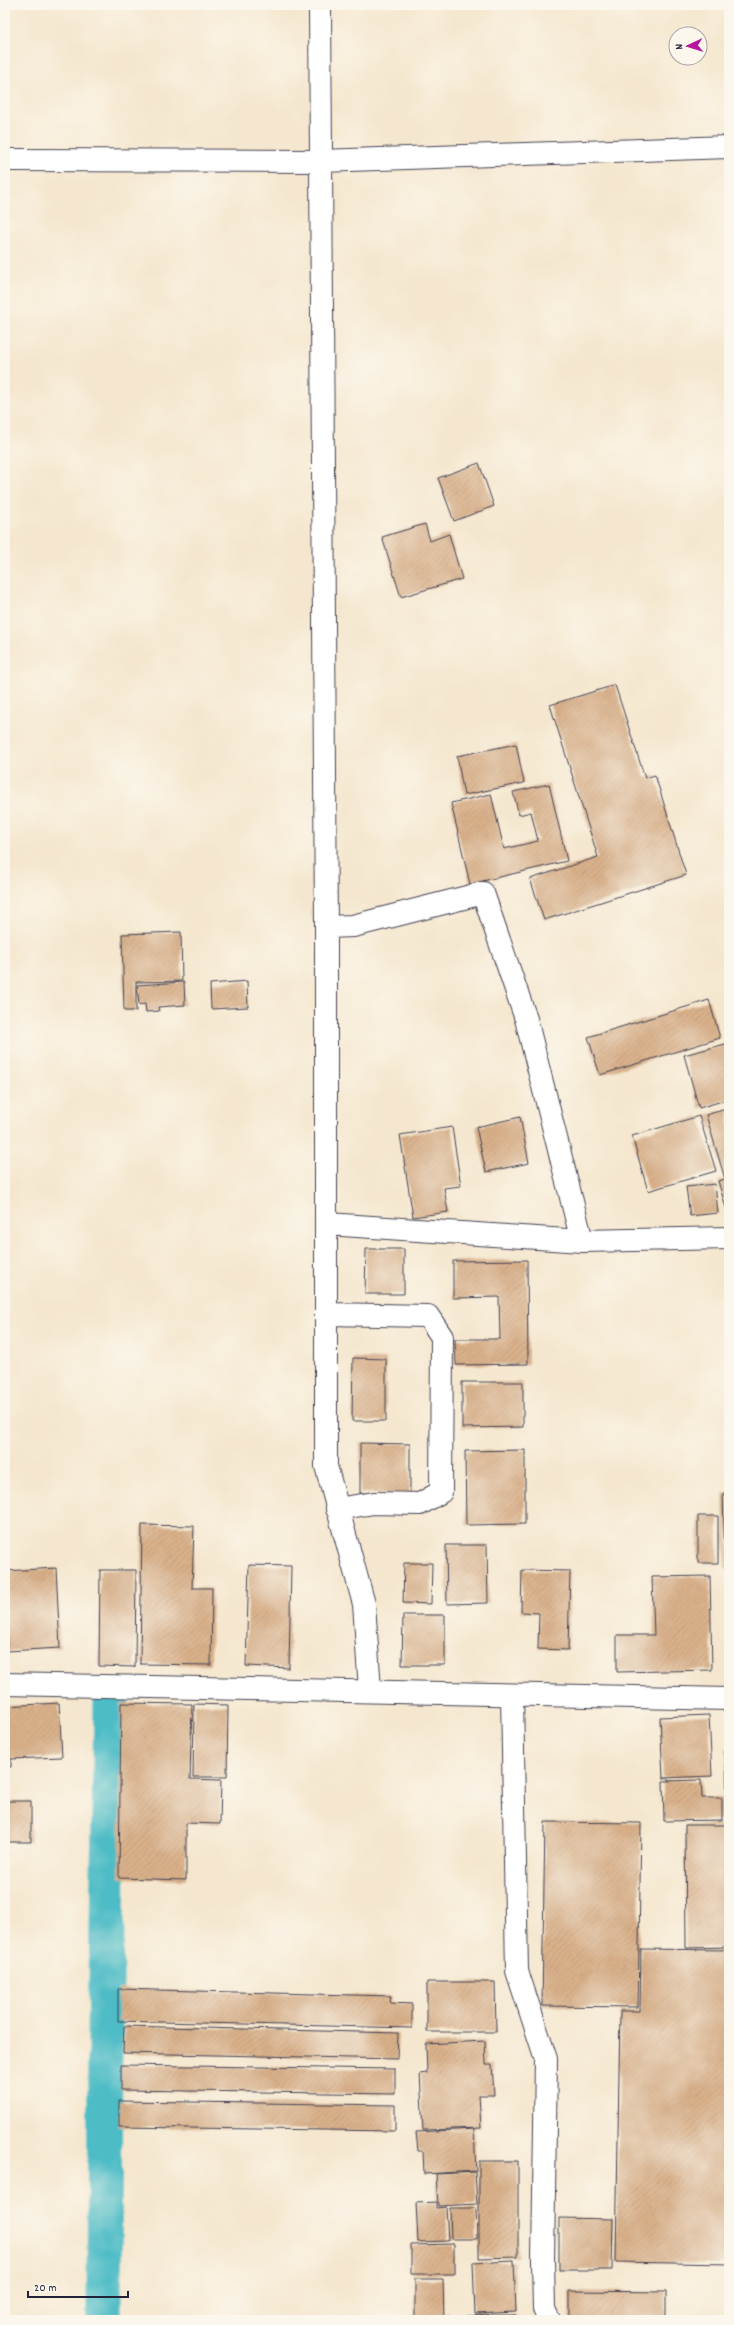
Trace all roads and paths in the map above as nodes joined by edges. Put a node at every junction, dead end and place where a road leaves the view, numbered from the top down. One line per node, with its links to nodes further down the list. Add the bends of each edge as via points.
1 (320, 5): 4 (street)
2 (729, 147): 4 (street)
3 (5, 160): 4 (street)
4 (321, 161): 5 (street)
5 (326, 927): 6 (street); 8 (street, via 353,926 483,893 526,1020)
6 (327, 1224): 8 (street); 9 (street)
7 (729, 1238): 8 (street)
8 (582, 1240)
9 (328, 1314): 10 (street, via 326,1466); 10 (street, via 428,1316 442,1337 441,1492 420,1504 374,1503)
10 (337, 1509): 12 (street, via 364,1604)
11 (5, 1684): 12 (street)
12 (370, 1690): 13 (street)
13 (512, 1695): 14 (street); 15 (street, via 517,1971 546,2059 543,2260 544,2309)
14 (729, 1699)
15 (548, 2320)

